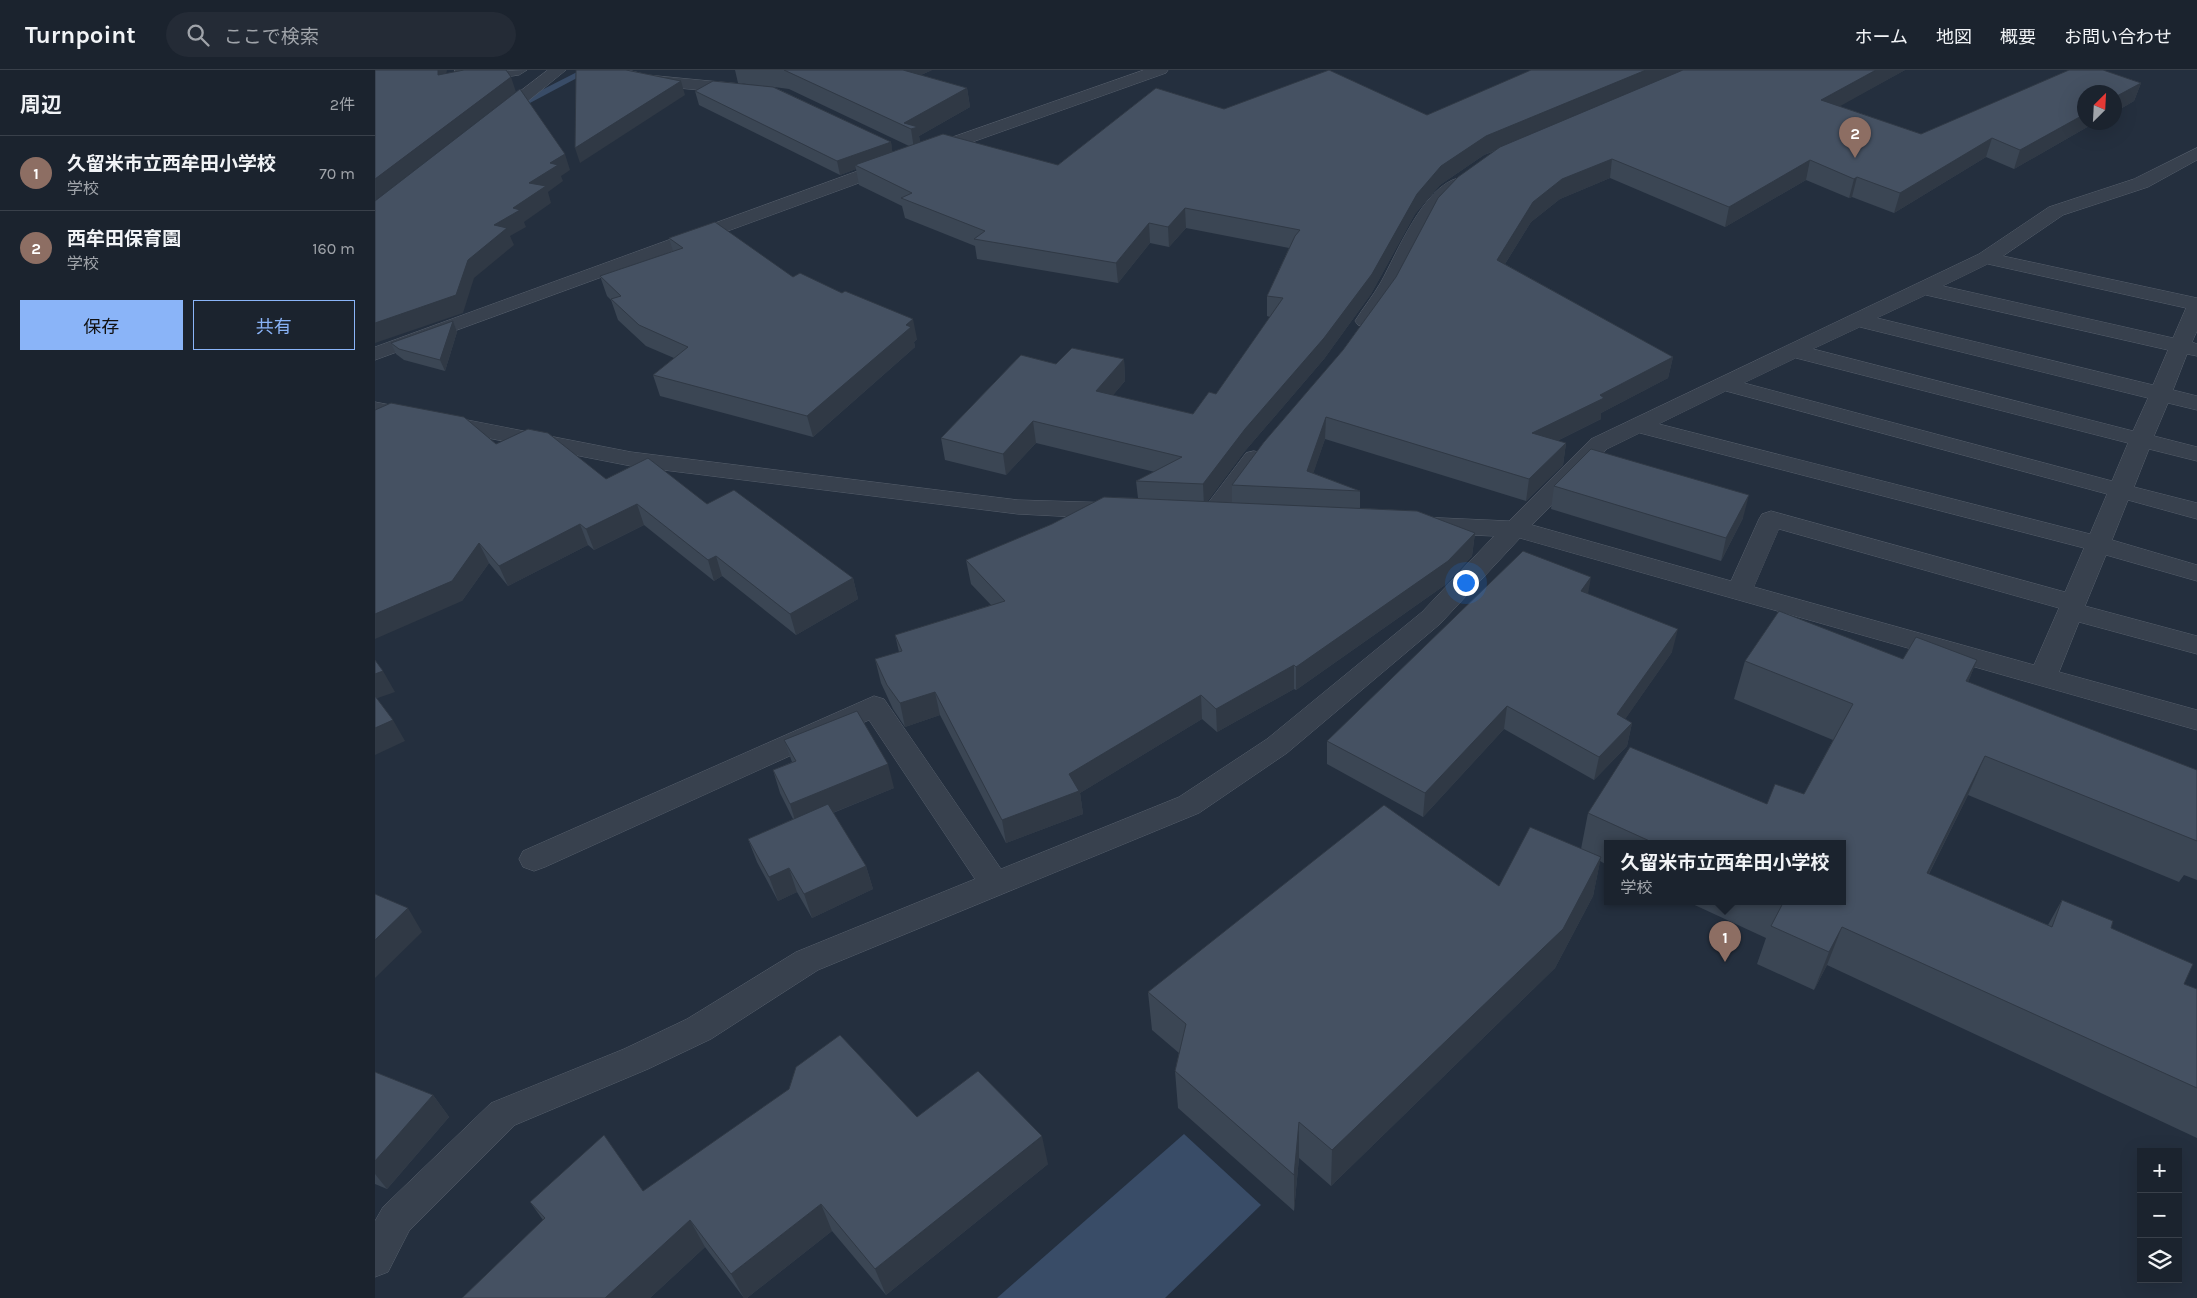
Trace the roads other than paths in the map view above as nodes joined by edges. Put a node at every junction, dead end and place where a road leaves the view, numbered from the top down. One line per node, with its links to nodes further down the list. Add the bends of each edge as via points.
1 (463, 70): 2 (street, via 464,78)
2 (519, 70)
3 (558, 70): 7 (street)
4 (609, 70): 6 (street, via 647,80 705,88)
5 (1160, 70): 10 (street)
6 (759, 90)
7 (478, 133)
8 (896, 148): 10 (street)
9 (2197, 154): 12 (street, via 2141,183 2057,211)
10 (913, 157): 19 (street)
11 (1477, 171): 16 (street, via 1448,191 1427,215 1383,296)
12 (1986, 258): 13 (street); 14 (street)
13 (1924, 288): 15 (street); 17 (street)
14 (2197, 304): 17 (street)
15 (1859, 320): 18 (street); 21 (street)
16 (1355, 334)
17 (2189, 348): 21 (street)
18 (1795, 350): 20 (street); 25 (street)
19 (375, 354)
20 (1724, 384): 24 (street); 28 (street)
21 (2161, 393): 22 (street); 25 (street)
22 (2197, 403)
23 (375, 409): 30 (street, via 631,459 1018,507)
24 (1637, 425): 33 (street, via 1599,444); 34 (street)
25 (2142, 438): 27 (street); 28 (street)
26 (1267, 443): 31 (street, via 1202,515)
27 (2197, 454)
28 (2121, 490): 29 (street); 34 (street)
29 (2197, 511)
30 (1144, 513)
31 (1241, 517)
32 (1399, 524): 33 (street)
33 (1517, 529): 36 (street); 42 (street, via 1431,618 1277,746 1189,805)
34 (2098, 544): 35 (street); 37 (street)
35 (2197, 573)
36 (1740, 590): 37 (street, via 1771,519); 39 (street)
37 (2072, 607): 38 (street); 39 (street)
38 (2197, 646)
39 (2043, 677): 40 (street)
40 (2197, 720)
41 (533, 859): 42 (street, via 874,706)
42 (995, 884): 43 (street, via 807,961 699,1030 503,1114 396,1219)
43 (375, 1259)

